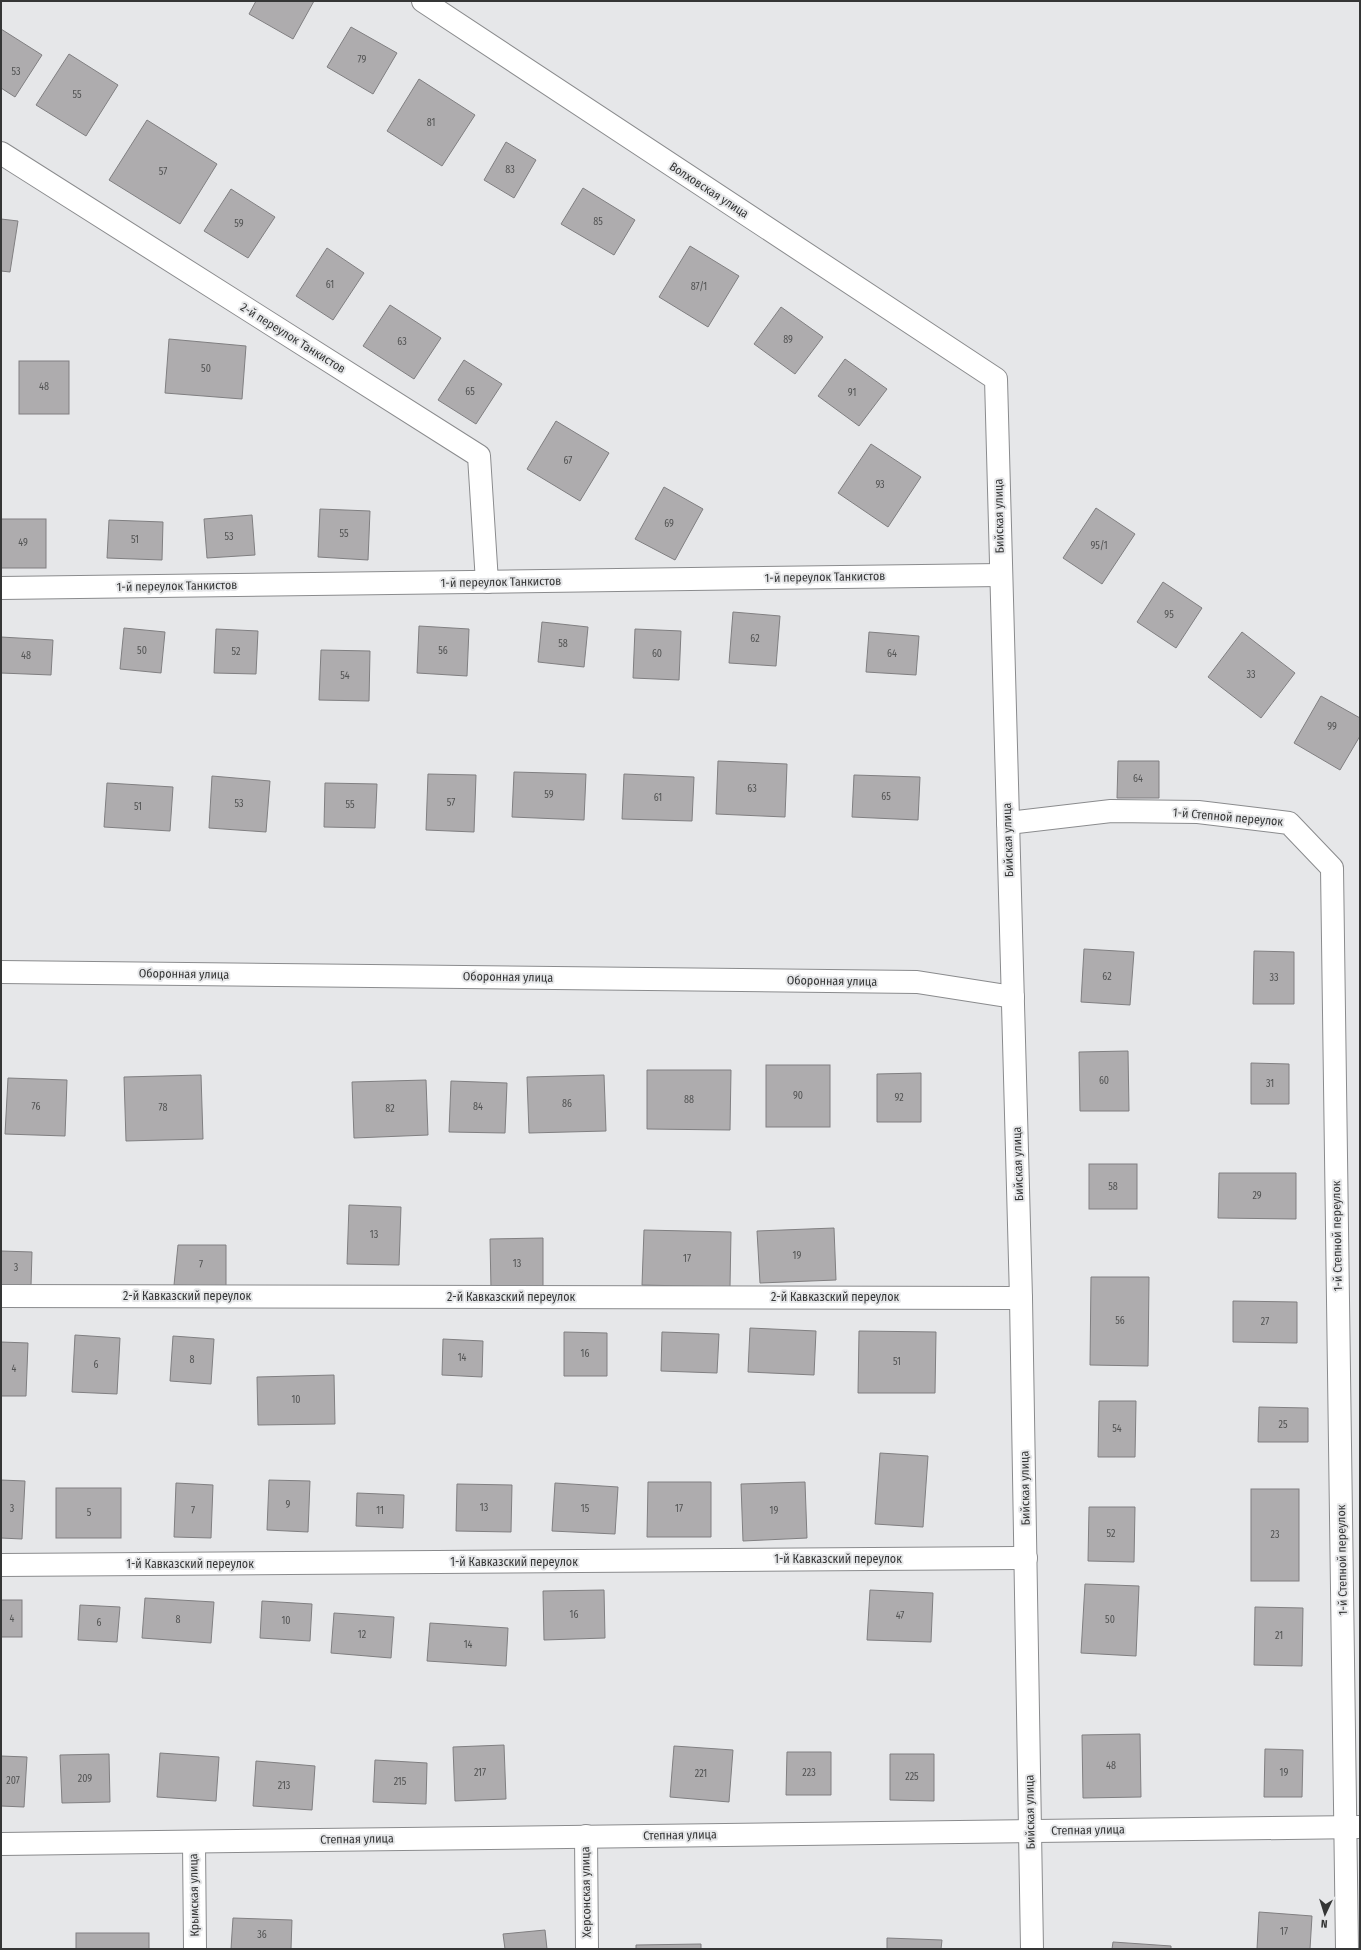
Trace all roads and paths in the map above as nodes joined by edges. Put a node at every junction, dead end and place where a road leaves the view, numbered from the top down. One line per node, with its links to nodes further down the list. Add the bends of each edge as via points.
1 (423, 1): 3 (street, Волховская улица)
2 (1, 153): 5 (street, 2-й переулок Танкистов, via 479,456)
3 (996, 378): 4 (street, Бийская улица)
4 (1001, 575): 5 (street, 1-й переулок Танкистов); 7 (street, Бийская улица)
5 (487, 582): 6 (street, 1-й переулок Танкистов)
6 (1, 588)
7 (1008, 823): 9 (street, Бийская улица); 14 (street, 1-й Степной переулок, via 1111,811 1198,812 1289,823 1332,868)
8 (1, 972): 9 (street, Оборонная улица, via 917,982)
9 (1013, 997): 11 (street, Бийская улица)
10 (1, 1296): 11 (street, 2-й Кавказский переулок)
11 (1021, 1298): 12 (street, Бийская улица)
12 (1026, 1558): 13 (street, 1-й Кавказский переулок); 15 (street, Бийская улица)
13 (1, 1565)
14 (1353, 1827): 15 (street, Степная улица); 22 (street, 1-й Степной переулок)
15 (1030, 1830): 16 (street, Степная улица); 21 (street, Бийская улица)
16 (586, 1836): 17 (street, Степная улица); 20 (street, Херсонская улица)
17 (194, 1842): 18 (street, Степная улица); 19 (street, Крымская улица)
18 (1, 1844)
19 (195, 1949)
20 (587, 1949)
21 (1032, 1949)
22 (1347, 1949)

